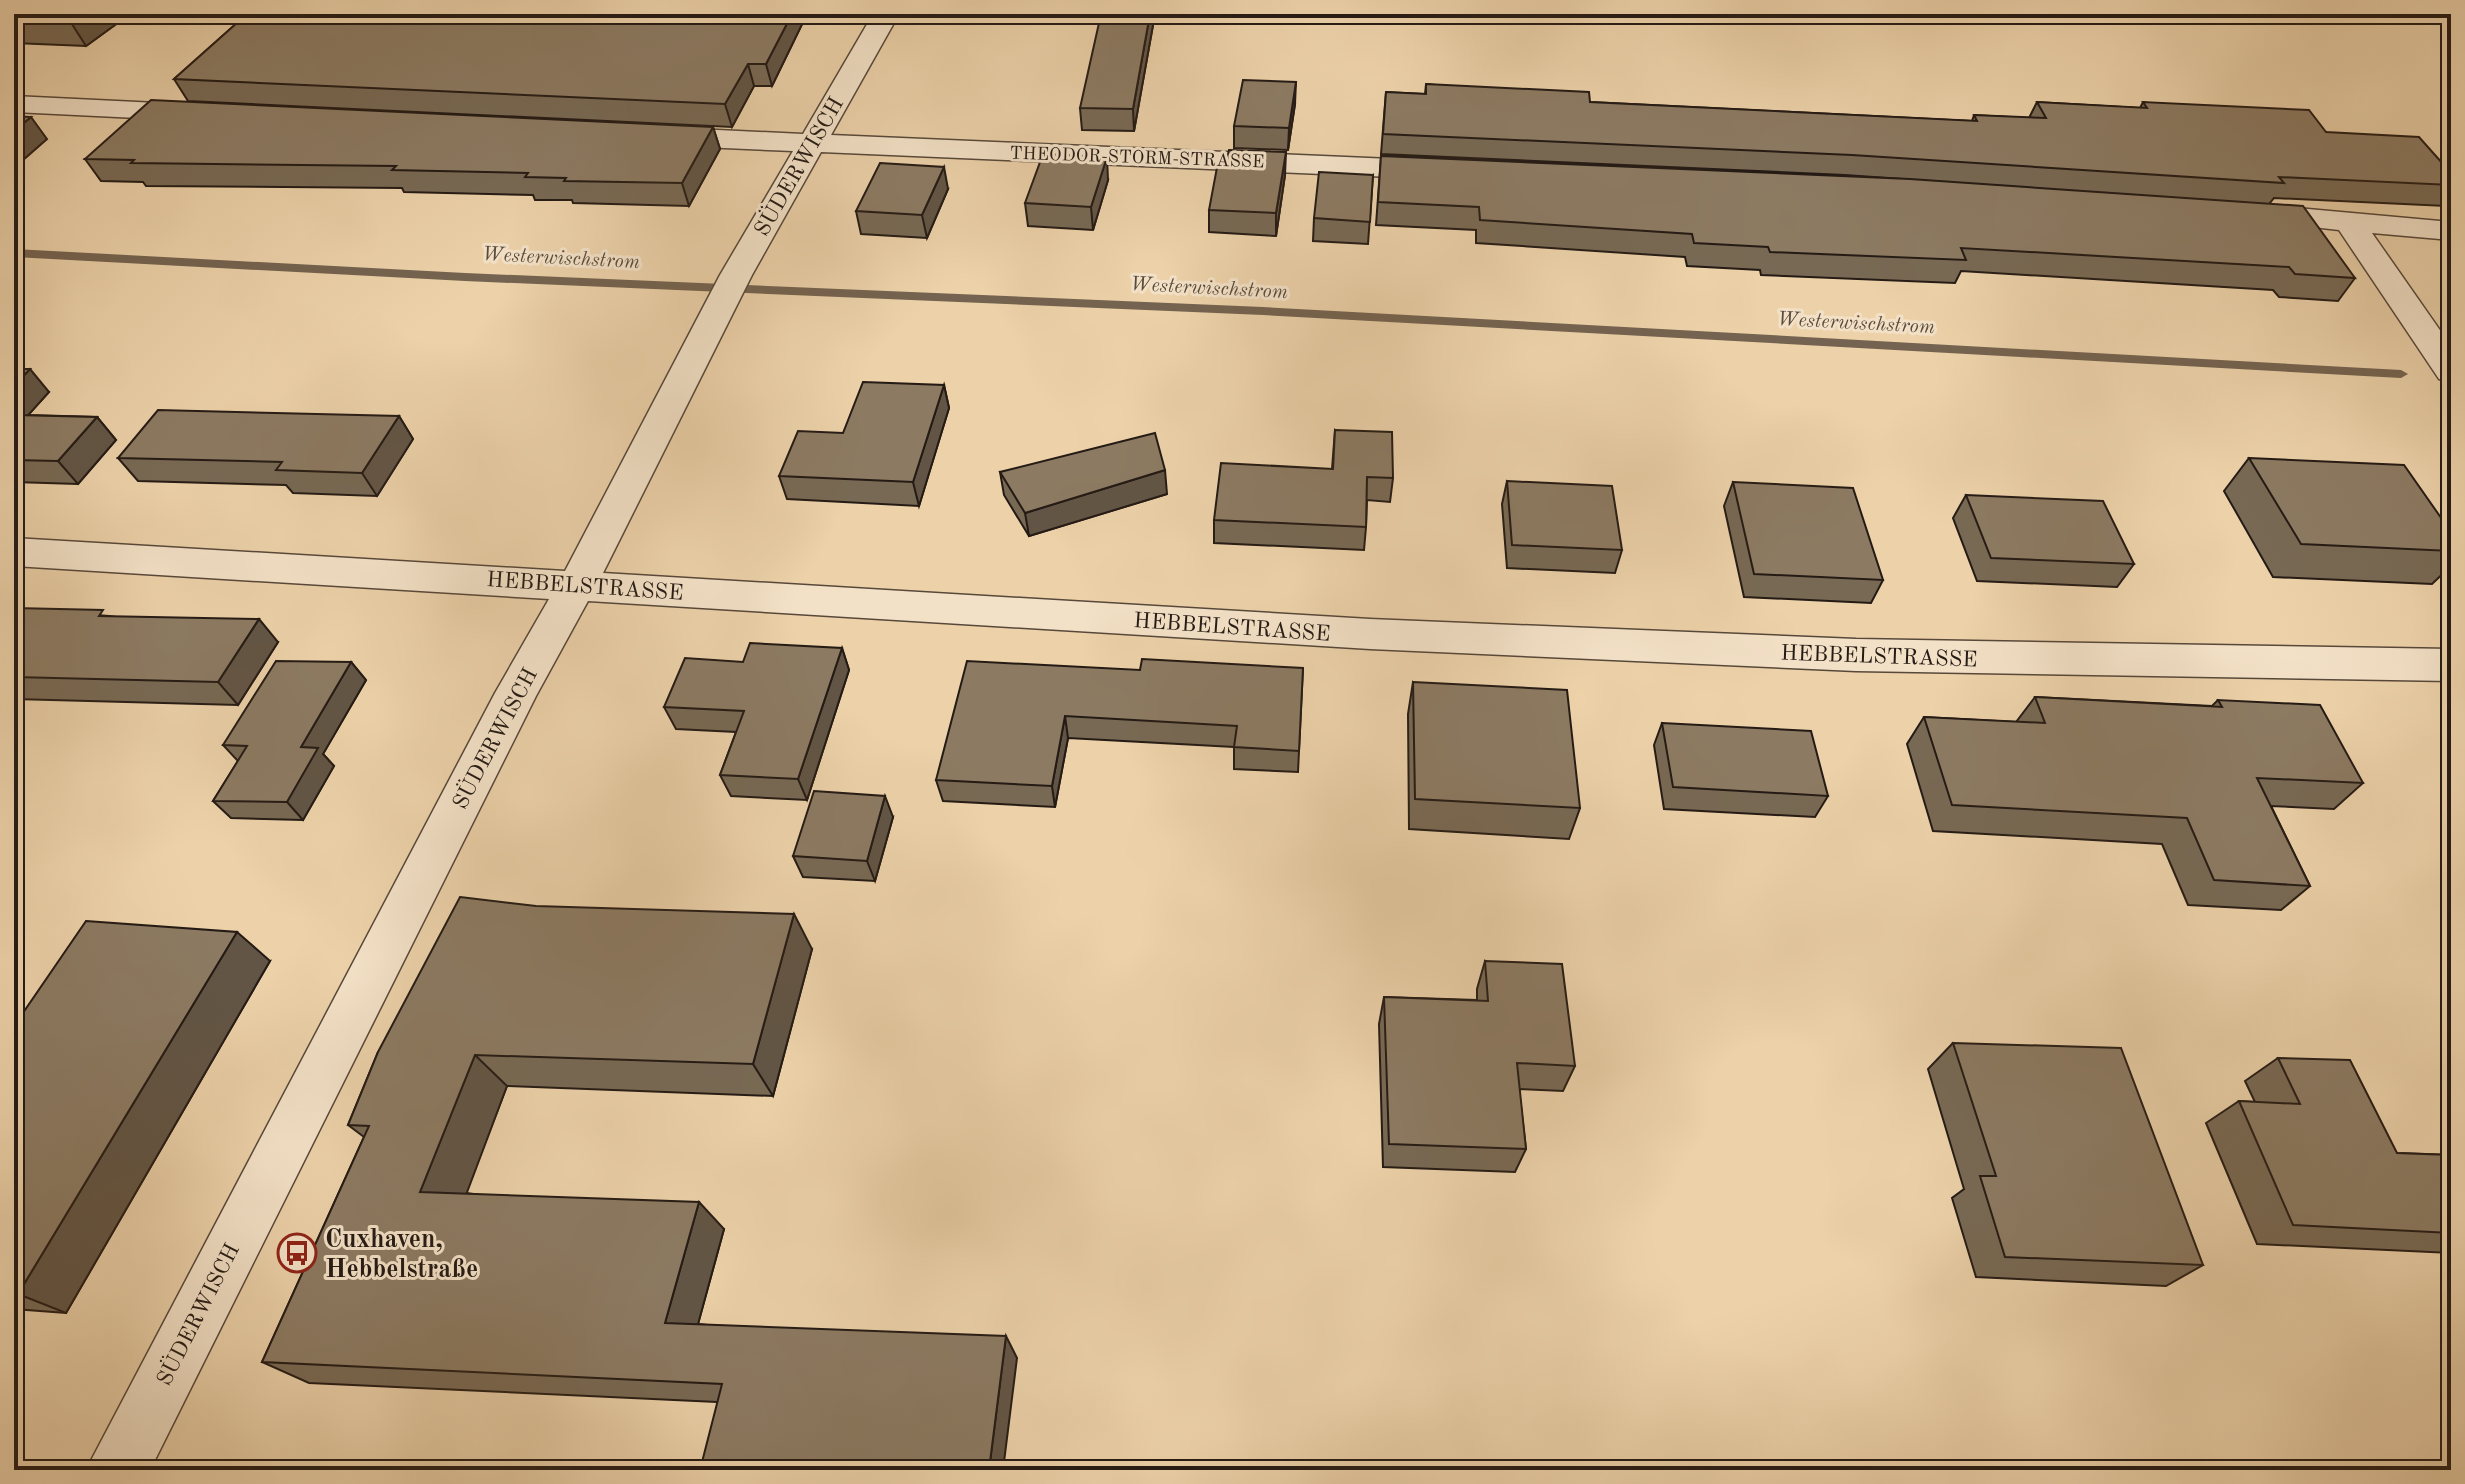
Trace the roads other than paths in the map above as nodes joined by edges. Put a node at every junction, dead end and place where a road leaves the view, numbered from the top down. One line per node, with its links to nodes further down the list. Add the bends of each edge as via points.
1 (886, 14): 5 (street, SÜDERWISCH)
2 (14, 104): 3 (street)
3 (220, 114)
4 (628, 134): 5 (street, THEODOR-STORM-STRASSE)
5 (810, 143): 6 (street, THEODOR-STORM-STRASSE); 12 (street, SÜDERWISCH)
6 (1465, 171)
7 (2225, 211): 8 (street)
8 (2348, 220): 9 (street); 10 (street)
9 (2451, 231)
10 (2451, 371)
11 (14, 552): 12 (street, HEBBELSTRASSE)
12 (578, 584): 13 (street, HEBBELSTRASSE, via 1448,638 1856,655); 14 (street, SÜDERWISCH, via 516,693)
13 (2451, 665)
14 (117, 1470)

